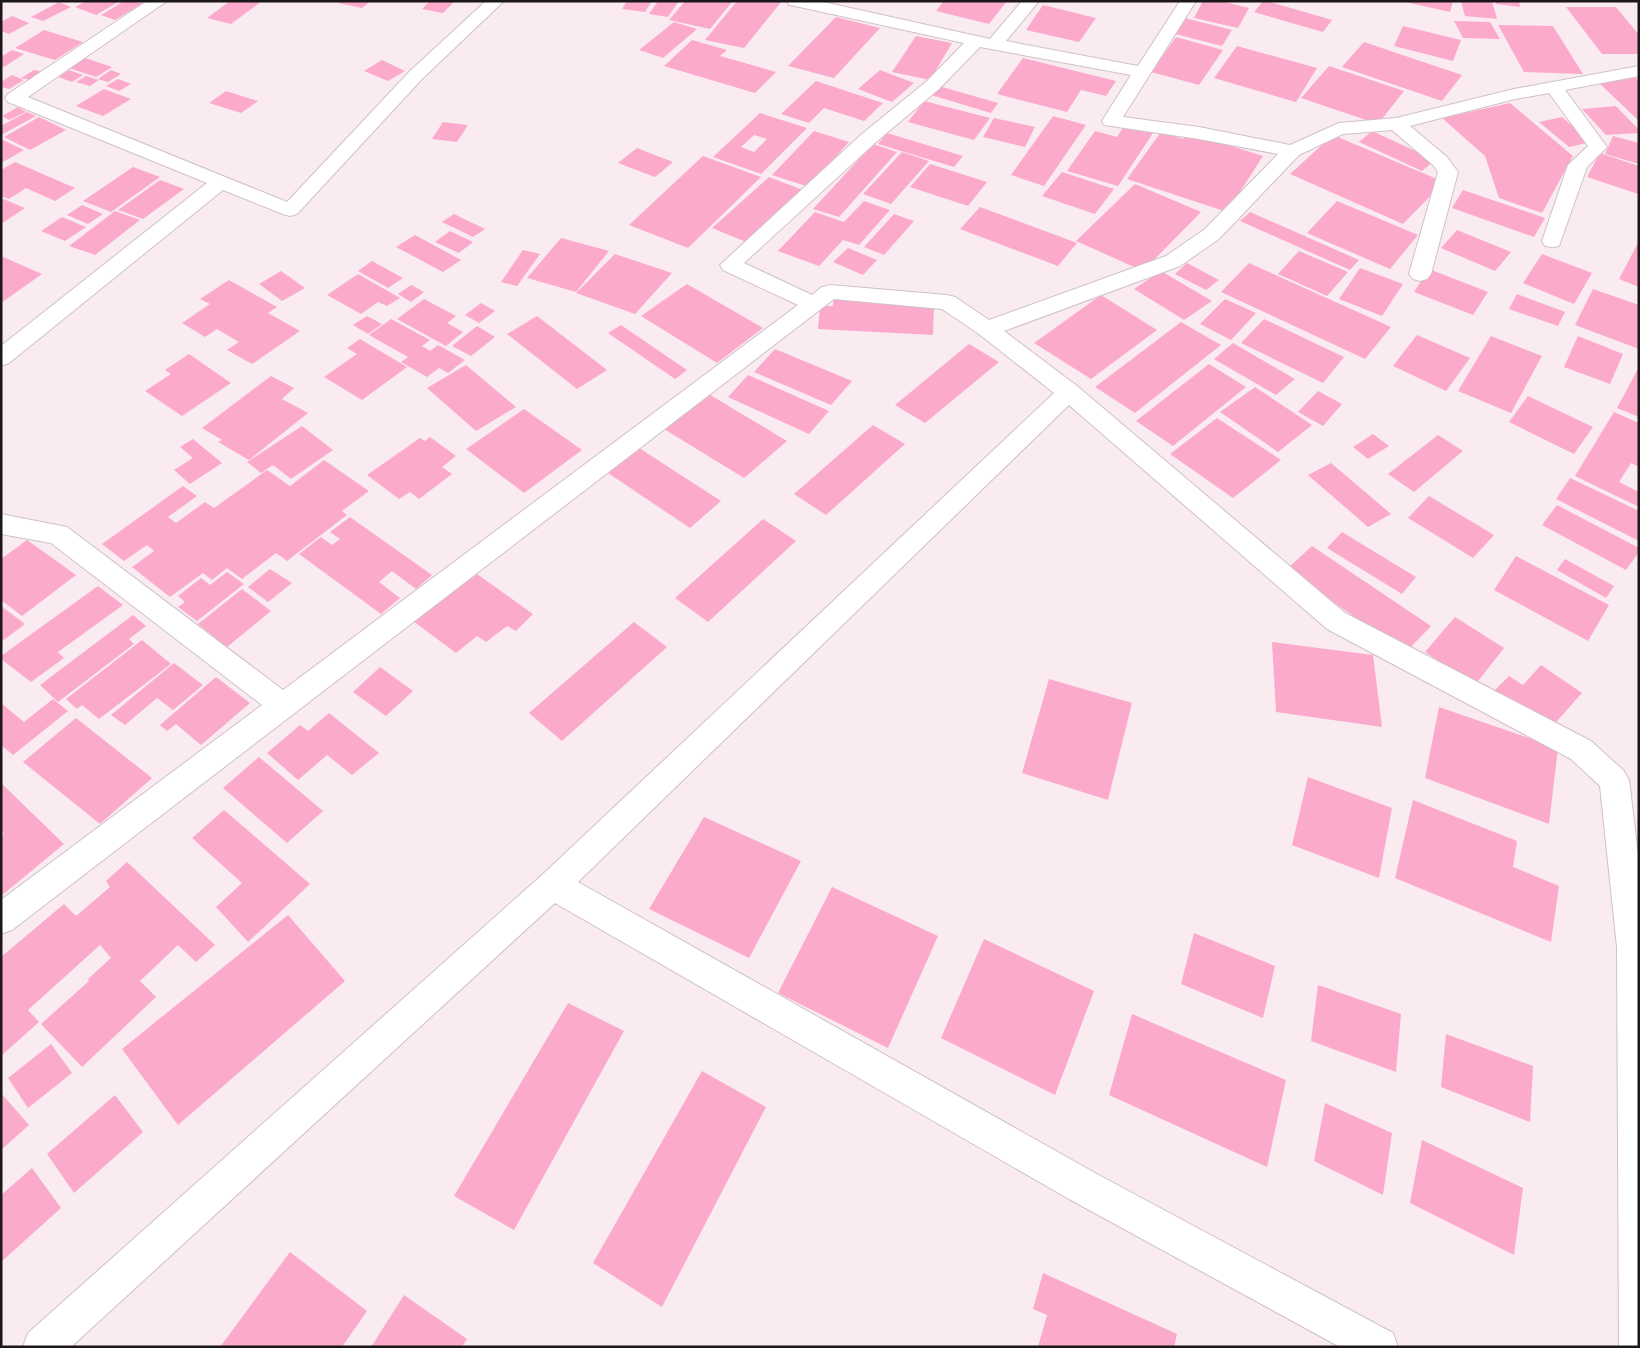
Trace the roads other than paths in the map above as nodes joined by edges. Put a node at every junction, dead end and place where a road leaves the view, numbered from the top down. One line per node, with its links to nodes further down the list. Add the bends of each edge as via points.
1 (159, 1): 10 (street)
2 (496, 1): 13 (street, via 416,75 290,210)
3 (795, 1): 6 (street)
4 (1031, 1): 6 (street)
5 (1188, 1): 8 (street)
6 (986, 42): 8 (street); 16 (street, via 870,138 730,265)
7 (1639, 71): 9 (street)
8 (1142, 72): 12 (street, via 1110,121 1199,133)
9 (1554, 87): 11 (street); 14 (street, via 1598,147 1578,165)
10 (5, 98): 13 (street)
11 (1396, 124): 12 (street, via 1339,129); 15 (street, via 1448,172)
12 (1292, 151): 17 (street, via 1212,234 1173,261)
13 (221, 182): 18 (street)
14 (1552, 241)
15 (1420, 274)
16 (813, 304): 17 (street, via 830,292 948,302); 21 (street)
17 (987, 329): 19 (street)
18 (1, 358)
19 (1069, 392): 22 (street); 24 (street, via 1336,621 1581,750 1614,780)
20 (1, 524): 21 (street, via 58,534)
21 (282, 705): 23 (street)
22 (553, 885): 25 (street); 26 (street, via 1082,1186)
23 (1, 919)
24 (1636, 948): 27 (street)
25 (42, 1347)
26 (1379, 1347)
27 (1638, 1347)

